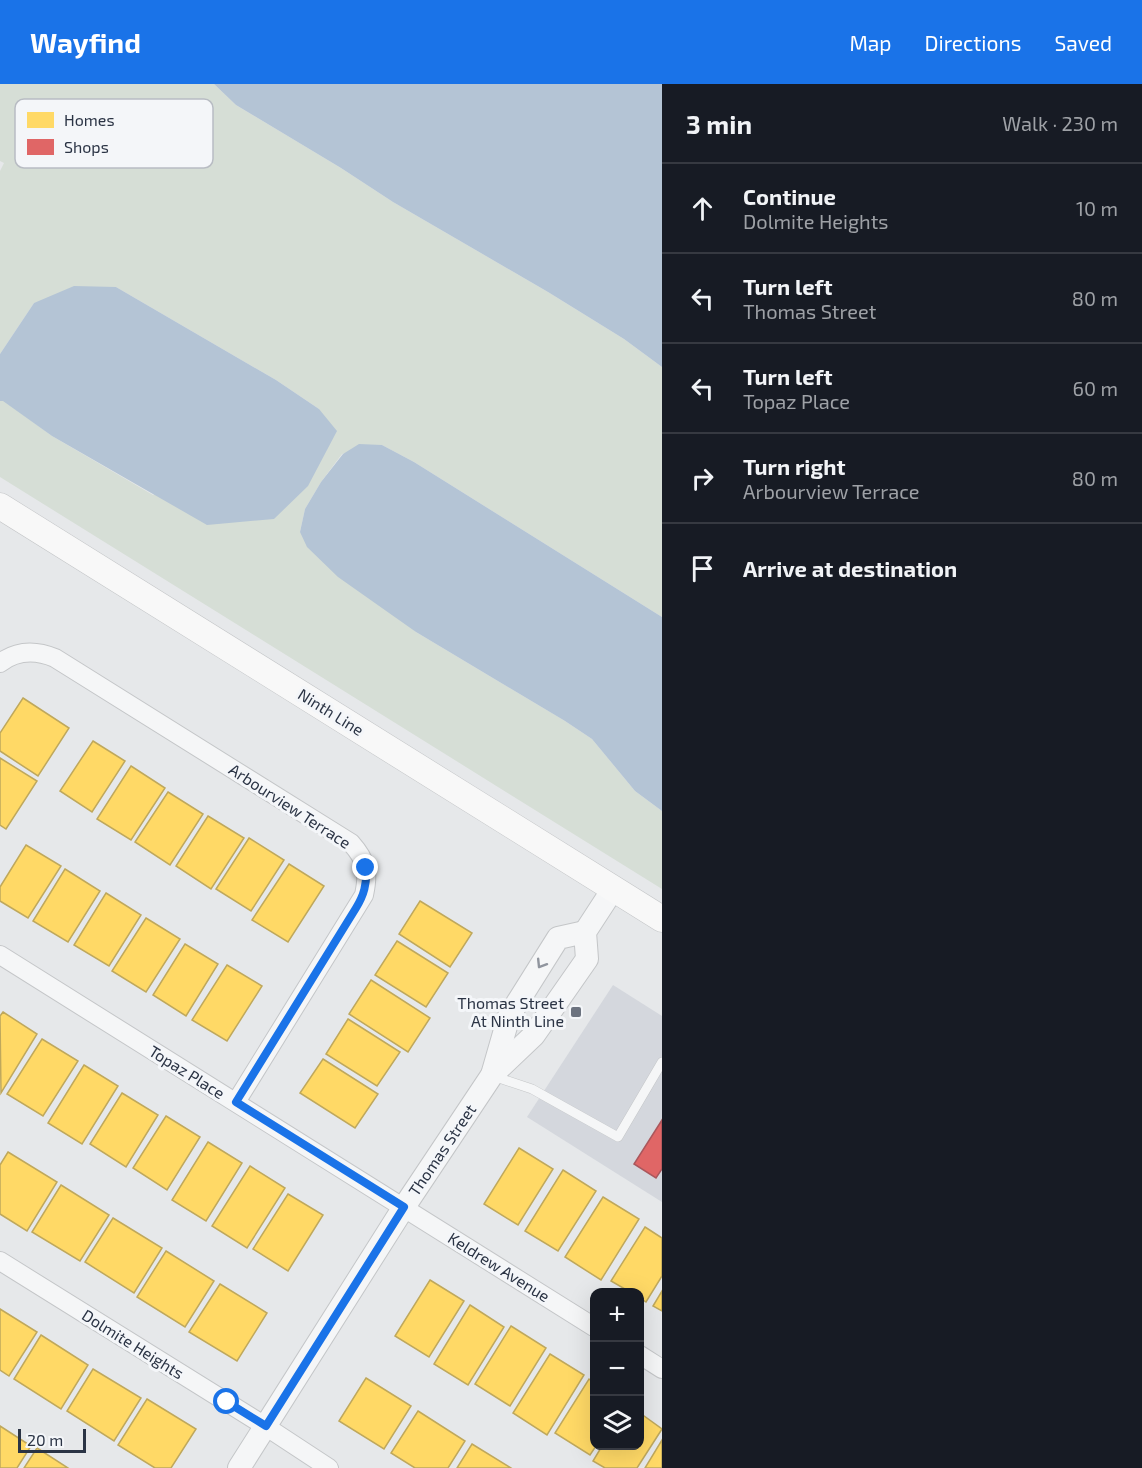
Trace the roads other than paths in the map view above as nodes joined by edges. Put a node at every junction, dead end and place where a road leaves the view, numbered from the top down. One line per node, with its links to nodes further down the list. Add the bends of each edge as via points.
1 (0, 506): 3 (main road, Ninth Line)
2 (0, 663): 9 (street, Arbourview Terrace, via 29,652 55,658 351,843 362,855 366,874 364,895)
3 (613, 889): 4 (main road, Ninth Line); 5 (street)
4 (662, 919)
5 (585, 932): 8 (street, Thomas Street, via 587,959 534,1035); 8 (street, Thomas Street, one-way to 8, via 558,938 509,1016)
6 (0, 955): 9 (street, Topaz Place)
7 (662, 1062): 8 (lane, via 618,1137 532,1089)
8 (492, 1075): 10 (street, Thomas Street)
9 (236, 1102): 10 (street, Topaz Place)
10 (404, 1207): 12 (street, Keldrew Avenue); 15 (street, Thomas Street)
11 (0, 1261): 15 (street, Dolmite Heights)
12 (590, 1324)
13 (644, 1358): 14 (street)
14 (662, 1369)
15 (266, 1426): 16 (street, Thomas Street); 17 (street, Dolmite Heights)
16 (239, 1468)
17 (329, 1468)

